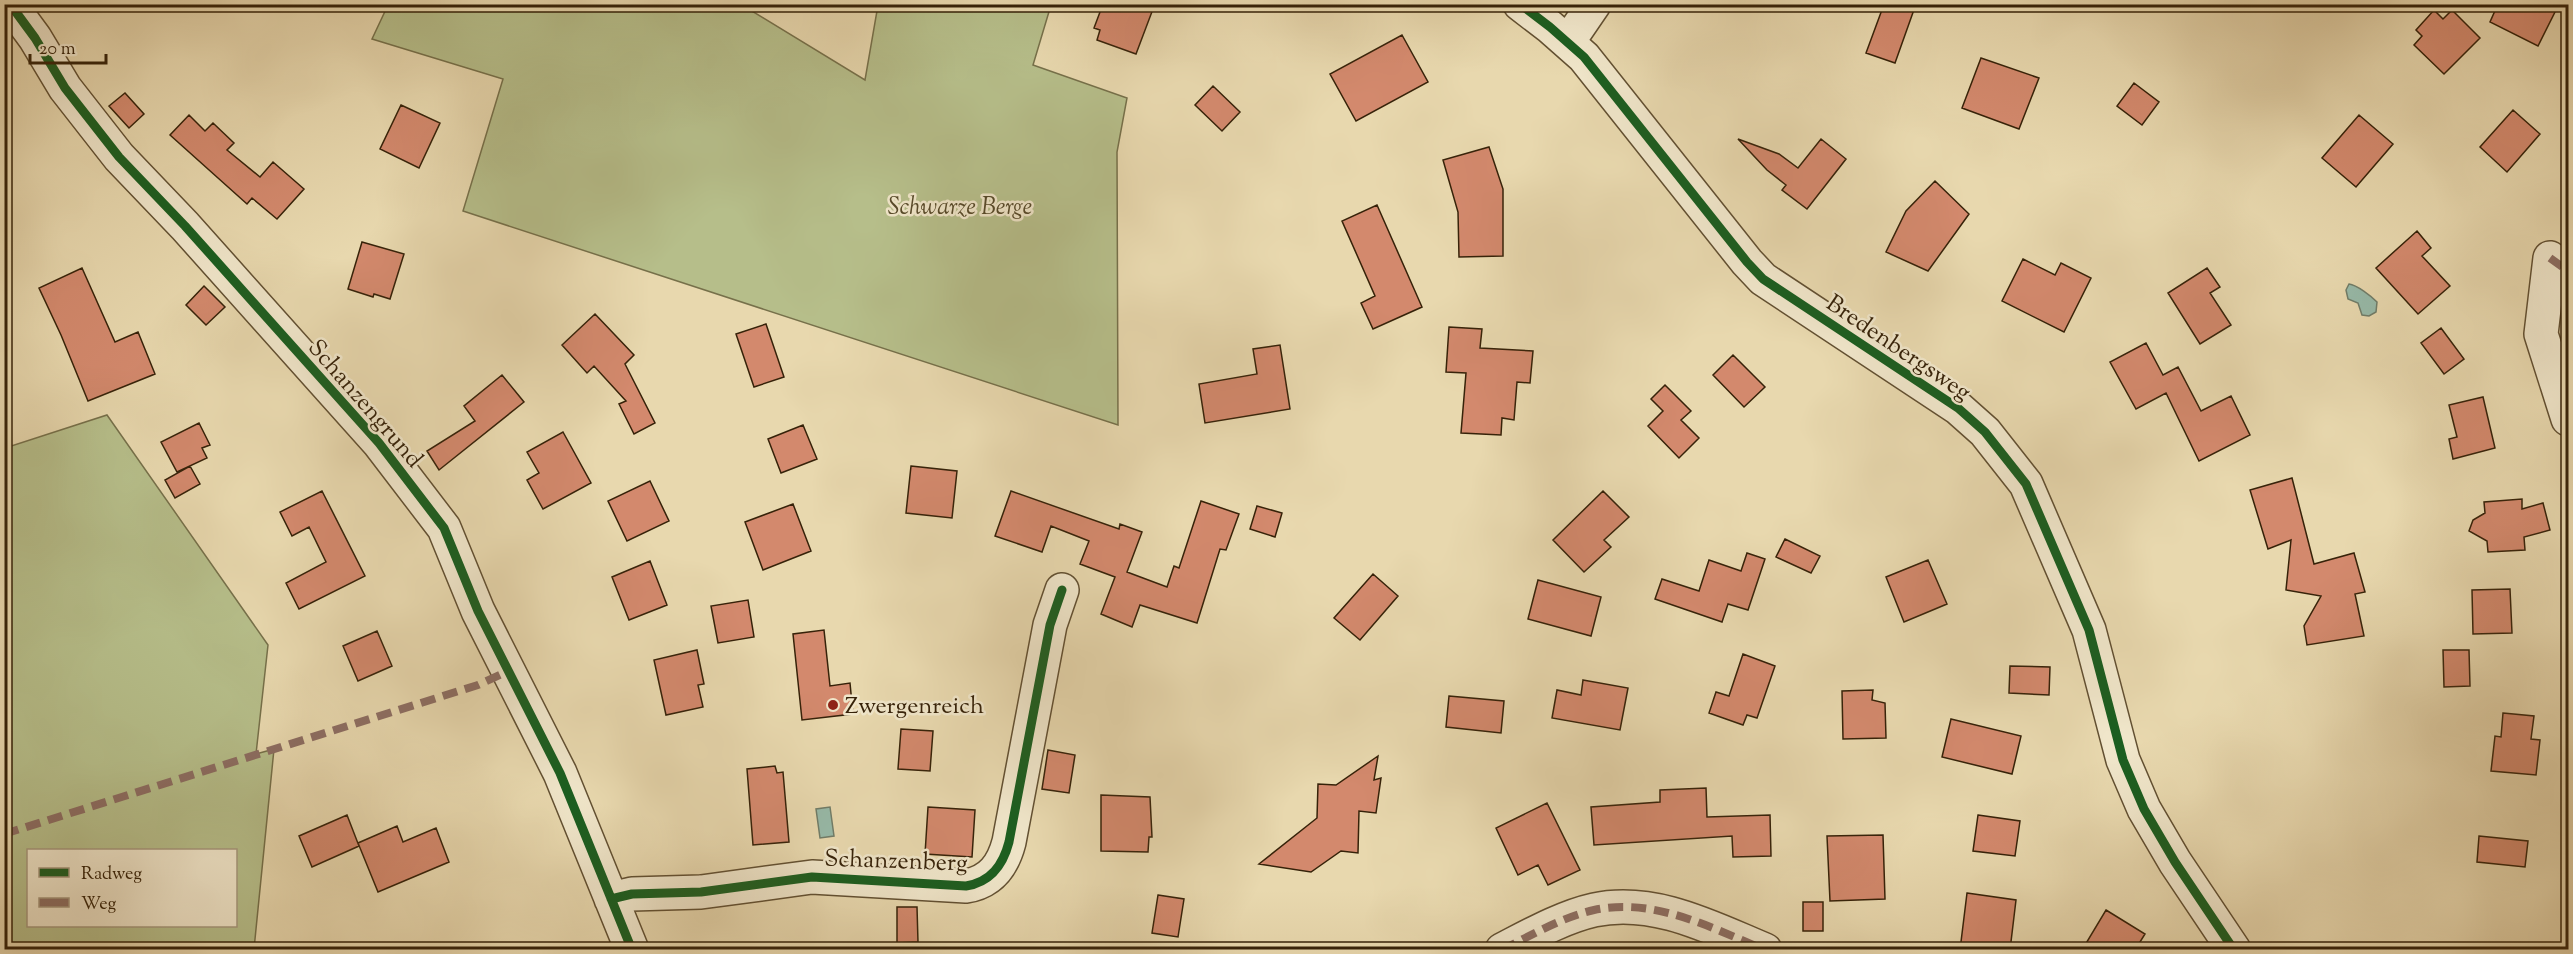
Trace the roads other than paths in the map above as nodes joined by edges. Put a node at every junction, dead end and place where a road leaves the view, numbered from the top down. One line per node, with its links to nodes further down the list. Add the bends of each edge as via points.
1 (10, 4): 8 (street, Schanzengrund, via 65,88 119,158 380,443 444,528 478,611 560,773)
2 (1520, 4): 4 (street, Bredenbergsweg)
3 (1594, 4): 4 (street)
4 (1568, 42): 12 (street, Bredenbergsweg, via 1763,279 1958,408 2008,459 2026,484 2089,630 2123,760 2144,809)
5 (2550, 258): 6 (street, via 2541,334)
6 (2568, 419)
7 (1062, 590): 8 (street, Schanzenberg, via 1050,625 1009,842 1002,861 986,880 966,886 812,876 701,892 632,894)
8 (611, 900): 9 (street, Schanzengrund)
9 (632, 950)
10 (1502, 950): 11 (street, via 1595,910 1643,907 1694,920)
11 (1765, 950)
12 (2234, 950)

